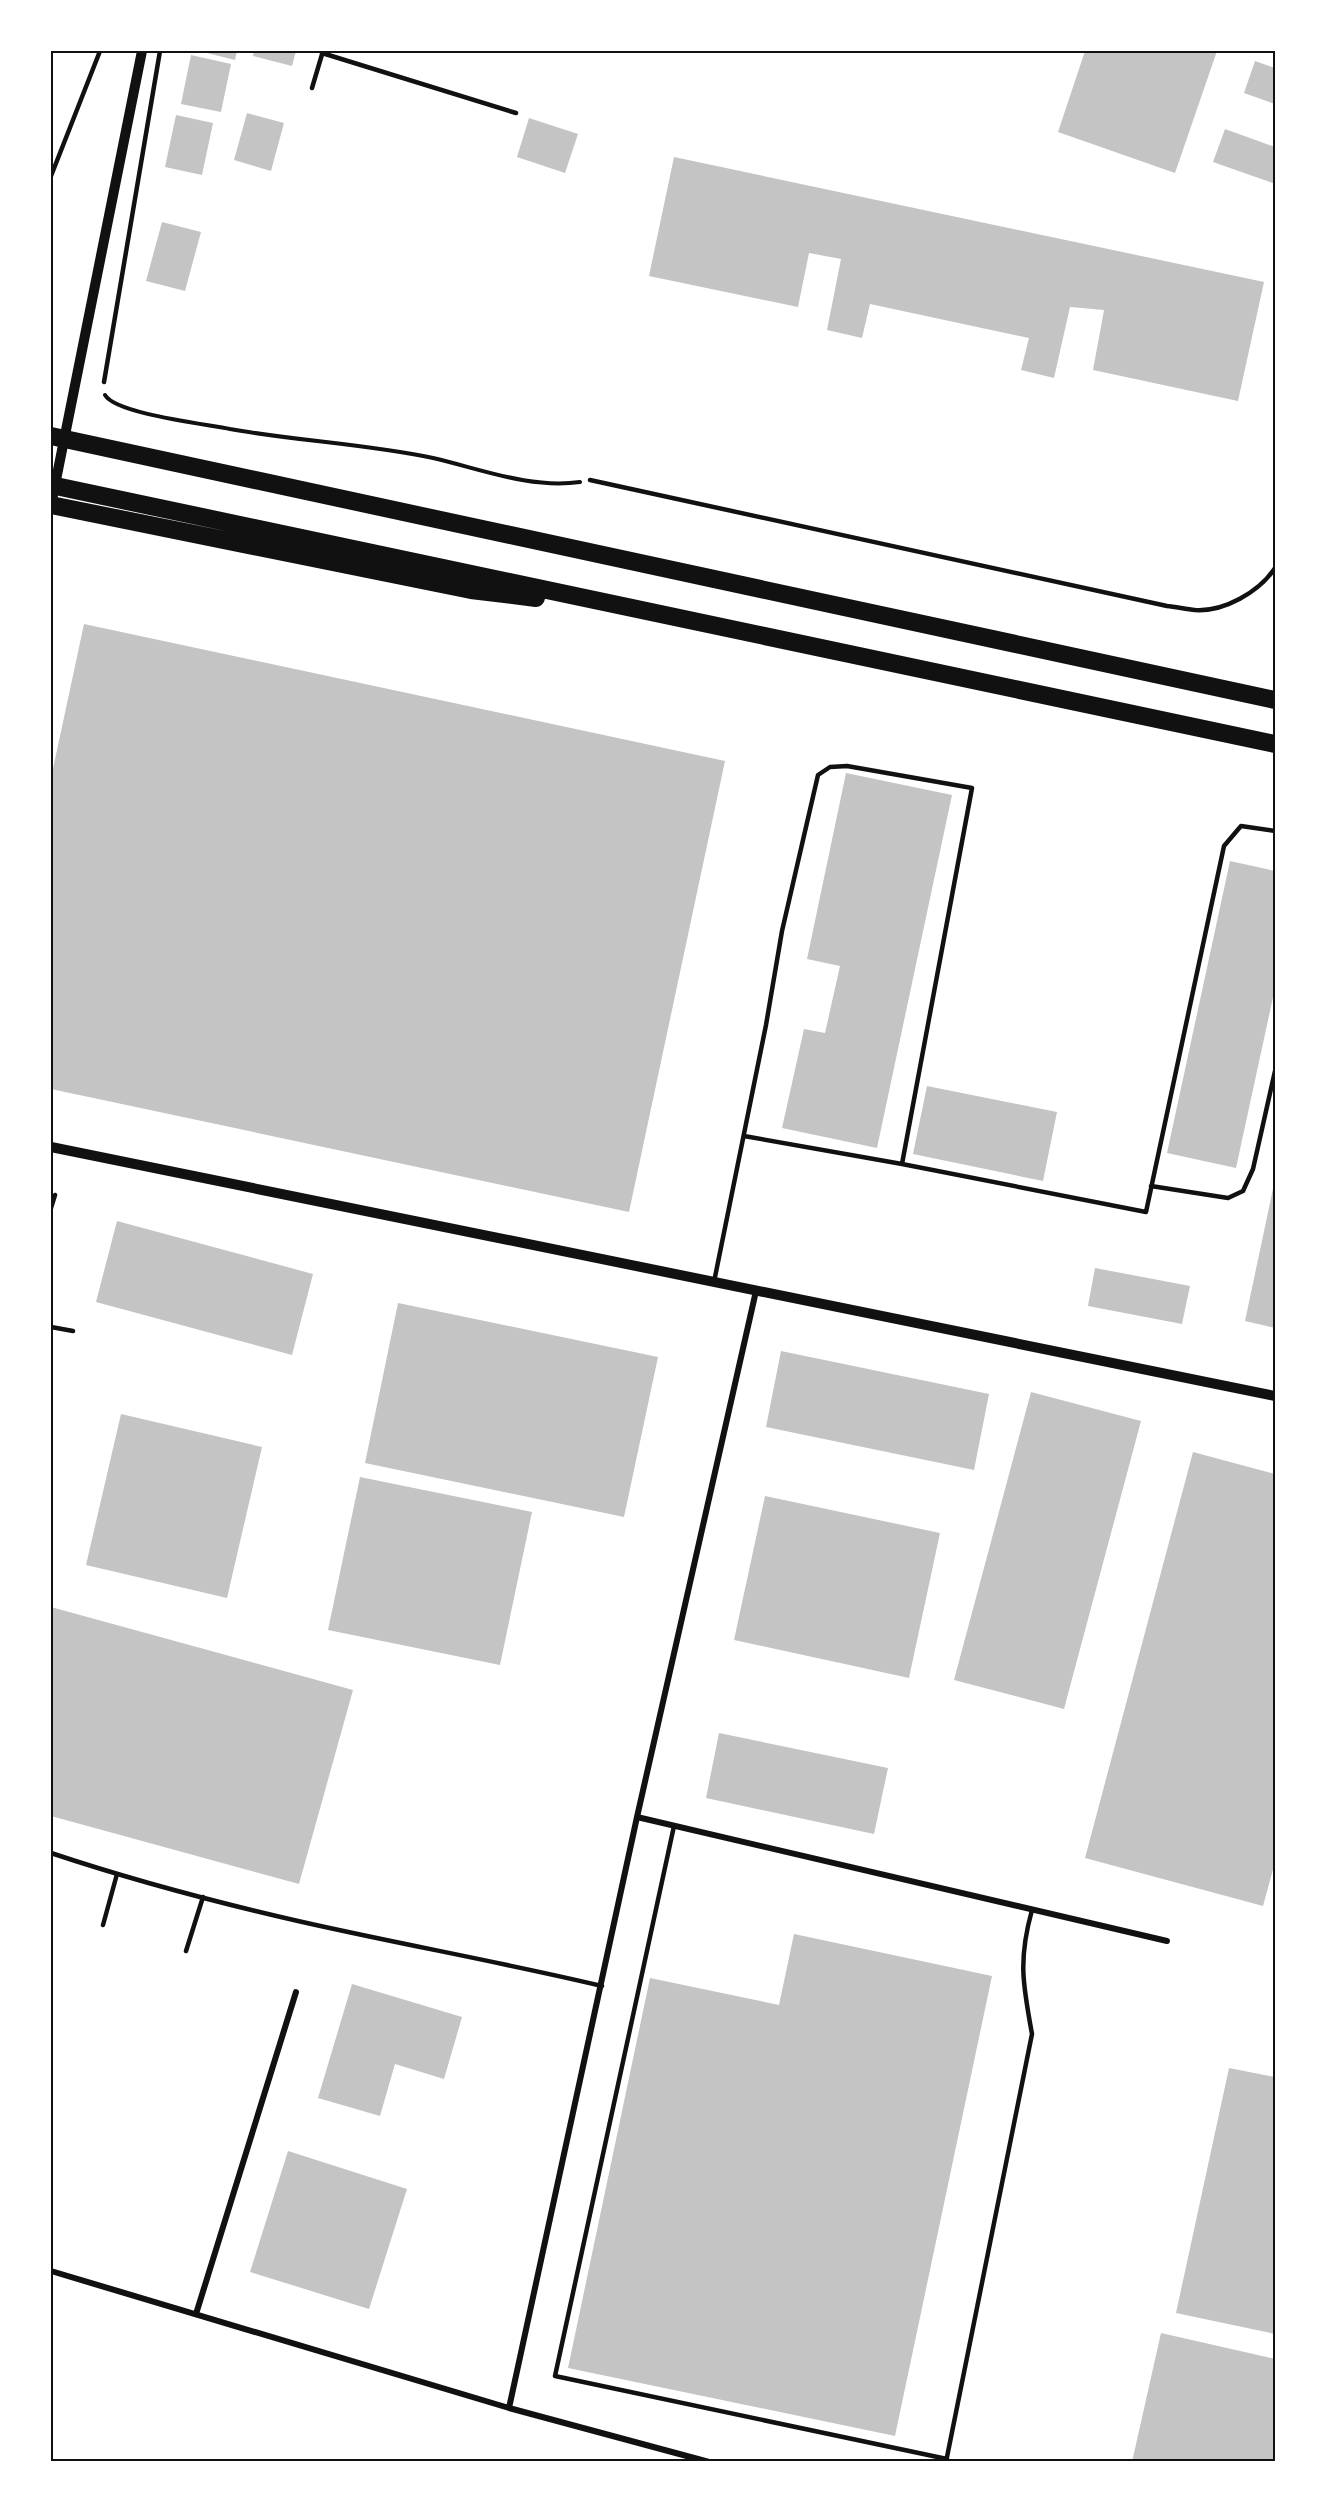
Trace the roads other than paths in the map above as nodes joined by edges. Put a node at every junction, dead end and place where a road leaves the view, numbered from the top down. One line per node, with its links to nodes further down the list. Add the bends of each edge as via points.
1 (100, 51): 7 (lane)
2 (142, 51): 12 (street)
3 (160, 51): 8 (lane)
4 (322, 52): 5 (lane); 6 (lane)
5 (312, 88)
6 (516, 113)
7 (51, 176)
8 (104, 382)
9 (51, 436): 15 (highway)
10 (590, 480): 13 (lane, via 1197,610 1219,607 1247,595 1268,579)
11 (51, 485): 14 (highway)
12 (51, 505): 14 (highway, via 471,590)
13 (1275, 568)
14 (669, 616): 16 (highway)
15 (1275, 699)
16 (1275, 744)
17 (1275, 831): 22 (lane, via 1241,826 1224,846)
18 (1275, 1071): 22 (lane, via 1253,1169 1243,1191 1228,1198)
19 (744, 1136): 21 (lane); 21 (lane, via 782,932 818,775 830,767 847,765 972,788); 25 (lane)
20 (51, 1147): 25 (street)
21 (902, 1164): 22 (lane, via 1146,1212)
22 (1151, 1185)
23 (55, 1195): 24 (lane)
24 (51, 1208)
25 (714, 1282): 26 (street)
26 (756, 1291): 29 (street); 30 (street)
27 (51, 1328): 28 (lane)
28 (73, 1331)
29 (1275, 1396)
30 (637, 1817): 31 (street); 39 (street)
31 (674, 1826): 35 (street); 44 (lane, via 555,2376)
32 (51, 1853): 33 (lane)
33 (117, 1874): 34 (lane); 36 (lane)
34 (203, 1897): 38 (lane); 39 (lane)
35 (1032, 1910): 37 (street); 44 (lane, via 1024,1940 1022,1981 1032,2034)
36 (103, 1925)
37 (1167, 1941)
38 (186, 1952)
39 (602, 1986): 43 (street)
40 (296, 1992): 42 (street)
41 (51, 2271): 42 (street)
42 (196, 2314): 43 (street)
43 (509, 2408): 45 (street)
44 (947, 2460)
45 (709, 2462)

